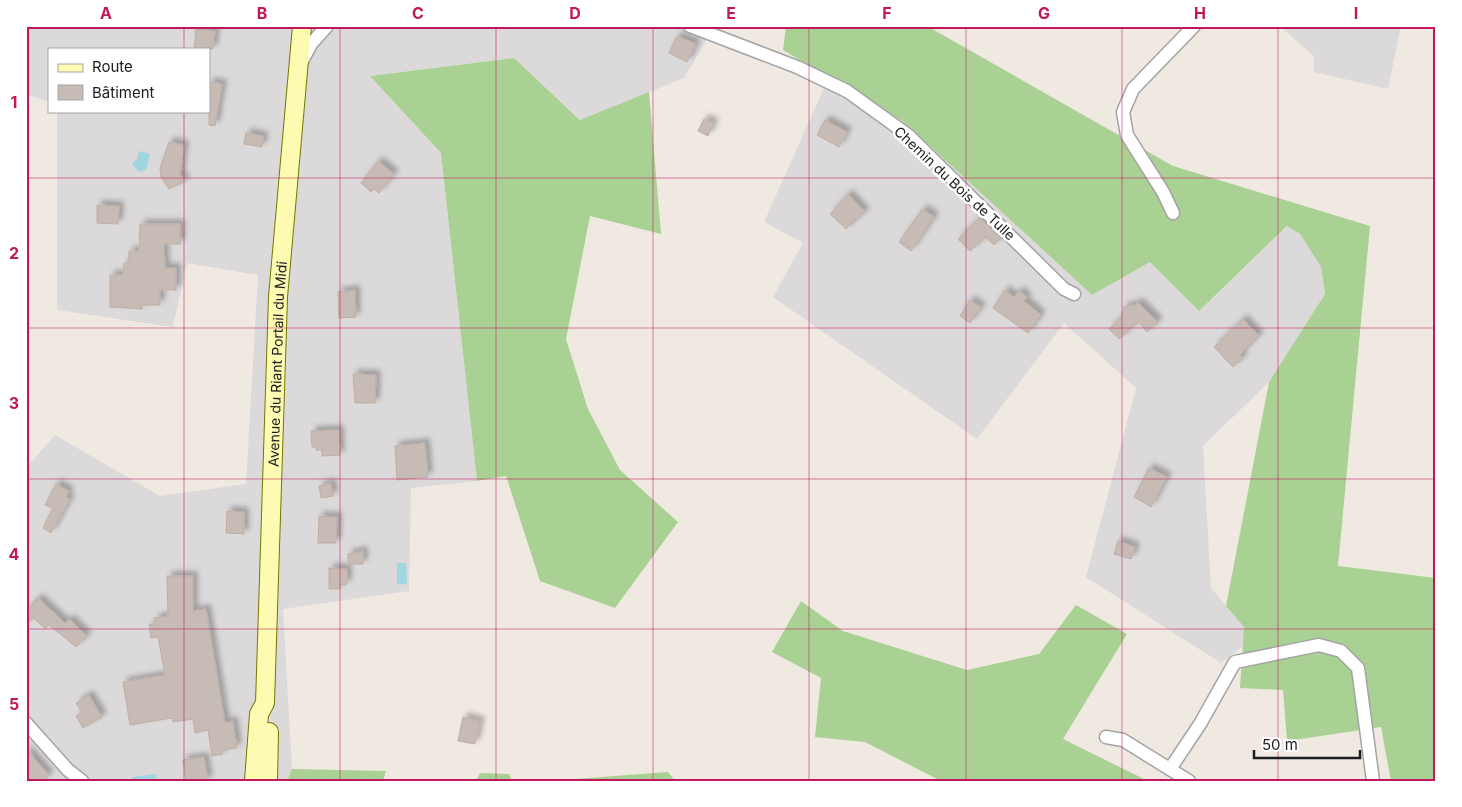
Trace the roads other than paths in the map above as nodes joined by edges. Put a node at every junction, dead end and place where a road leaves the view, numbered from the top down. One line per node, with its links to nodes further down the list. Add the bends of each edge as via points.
1 (302, 26): 5 (main road, Avenue du Riant Portail du Midi)
2 (327, 26): 5 (street, via 311,44)
3 (690, 26): 7 (street, Chemin du Bois de Tulle, via 797,67 847,91 908,135 1064,289)
4 (1194, 26): 6 (street, via 1134,89 1124,112 1127,135)
5 (298, 70): 8 (main road, Avenue du Riant Portail du Midi, via 278,297)
6 (1173, 213)
7 (1074, 294)
8 (265, 703): 13 (main road, Avenue du Riant Portail du Midi, via 259,714); 14 (main road, Avenue du Riant Portail du Midi, via 270,709)
9 (26, 723): 12 (street)
10 (1106, 737): 11 (street, via 1123,740)
11 (1170, 769): 15 (street); 16 (street, via 1235,662 1319,645 1341,651 1358,668)
12 (82, 781)
13 (254, 781)
14 (268, 781)
15 (1189, 781)
16 (1373, 781)

